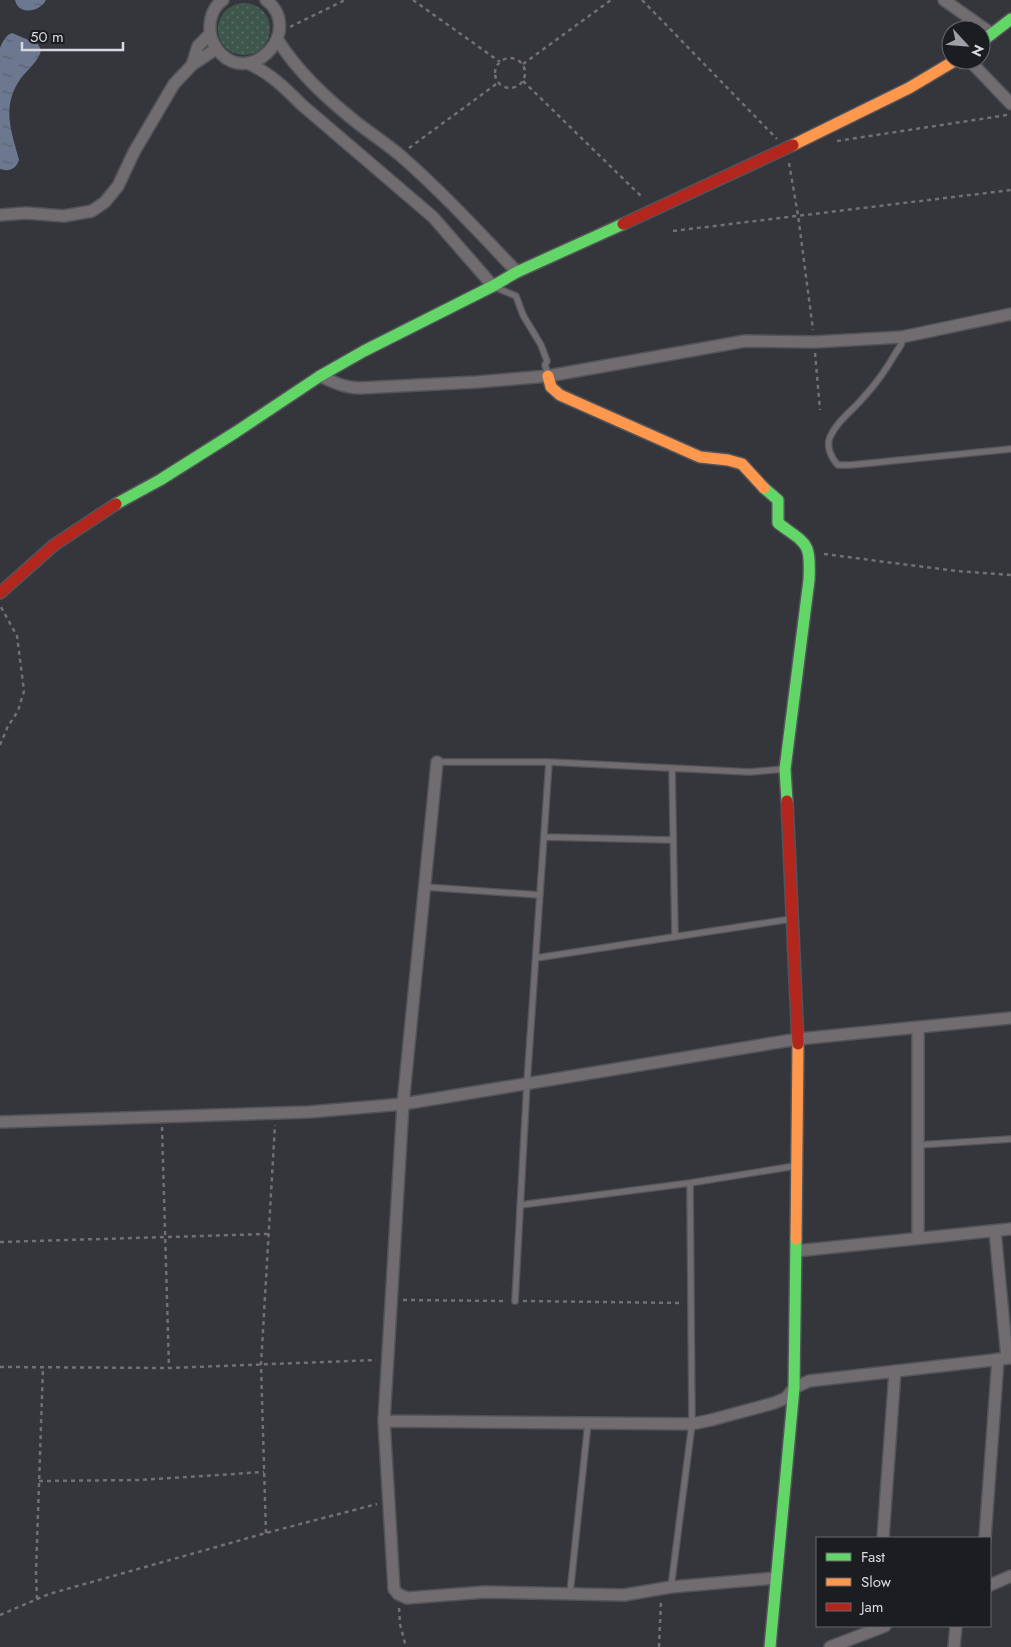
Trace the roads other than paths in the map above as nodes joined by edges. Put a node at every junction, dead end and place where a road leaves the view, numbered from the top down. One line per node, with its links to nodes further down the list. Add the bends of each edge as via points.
1 (223, 0): 5 (street, via 213,12)
2 (944, 0): 7 (street)
3 (269, 1): 6 (street, via 279,20)
4 (1011, 19): 7 (street)
5 (210, 34): 8 (street); 10 (street, via 198,46)
6 (278, 34): 9 (street, via 273,48 266,55); 15 (street, via 300,72 319,91 400,155 456,207)
7 (992, 34)
8 (216, 49): 9 (street, via 235,62); 10 (street)
9 (247, 63): 16 (street, via 285,88 433,217)
10 (192, 66): 14 (street, via 174,84 118,186 105,202 92,211 64,216)
11 (941, 69): 15 (street, via 786,149)
12 (979, 70): 13 (street)
13 (1011, 104)
14 (0, 215)
15 (517, 272): 16 (street)
16 (493, 286): 19 (street, via 364,350); 20 (lane, via 516,296 544,351)
17 (1011, 314): 18 (street)
18 (902, 337): 20 (street, via 814,342 745,341); 21 (lane, via 903,343 890,363 829,439 833,460 838,465 851,465)
19 (320, 376): 20 (street, via 350,388 371,388); 22 (street, via 160,480 84,524 54,545)
20 (548, 376): 26 (street, via 549,384 560,395 700,456 742,464 778,500 778,524 804,542 810,552 809,580)
21 (1011, 449)
22 (0, 593)
23 (437, 762): 24 (lane); 29 (street)
24 (549, 762): 25 (lane); 27 (lane)
25 (672, 768): 26 (lane, via 750,772); 28 (lane)
26 (785, 769): 31 (street)
27 (544, 837): 28 (lane); 30 (lane)
28 (673, 840): 32 (lane)
29 (424, 887): 30 (lane); 38 (street)
30 (540, 895): 33 (lane)
31 (793, 919): 32 (lane); 36 (street)
32 (675, 937): 33 (lane)
33 (536, 958): 37 (lane)
34 (1011, 1018): 35 (street)
35 (918, 1028): 36 (street); 41 (street)
36 (798, 1039): 37 (street); 42 (street)
37 (527, 1083): 38 (street); 44 (lane)
38 (403, 1104): 39 (street, via 309,1112); 53 (street)
39 (0, 1122)
40 (1011, 1139): 41 (lane)
41 (918, 1145): 47 (street)
42 (797, 1165): 43 (lane); 48 (street)
43 (690, 1183): 44 (lane); 55 (lane)
44 (520, 1205): 49 (lane)
45 (1011, 1229): 46 (street)
46 (995, 1231): 47 (street); 50 (street)
47 (918, 1238): 48 (street)
48 (796, 1251): 52 (street)
49 (515, 1301)
50 (1005, 1358): 51 (street); 57 (street)
51 (895, 1371): 52 (street, via 809,1381); 56 (street)
52 (794, 1388): 55 (street, via 786,1398 774,1403); 59 (street)
53 (384, 1421): 54 (street); 62 (street, via 394,1589 403,1597 412,1598 485,1592)
54 (588, 1423): 55 (street); 62 (lane)
55 (692, 1424): 61 (lane)
56 (883, 1537)
57 (985, 1537)
58 (1011, 1576): 60 (street)
59 (775, 1578): 61 (street); 65 (street)
60 (991, 1585)
61 (666, 1588): 62 (street, via 624,1595)
62 (570, 1593)
63 (879, 1627): 66 (street)
64 (956, 1627): 67 (street)
65 (770, 1647)
66 (830, 1647)
67 (954, 1647)

